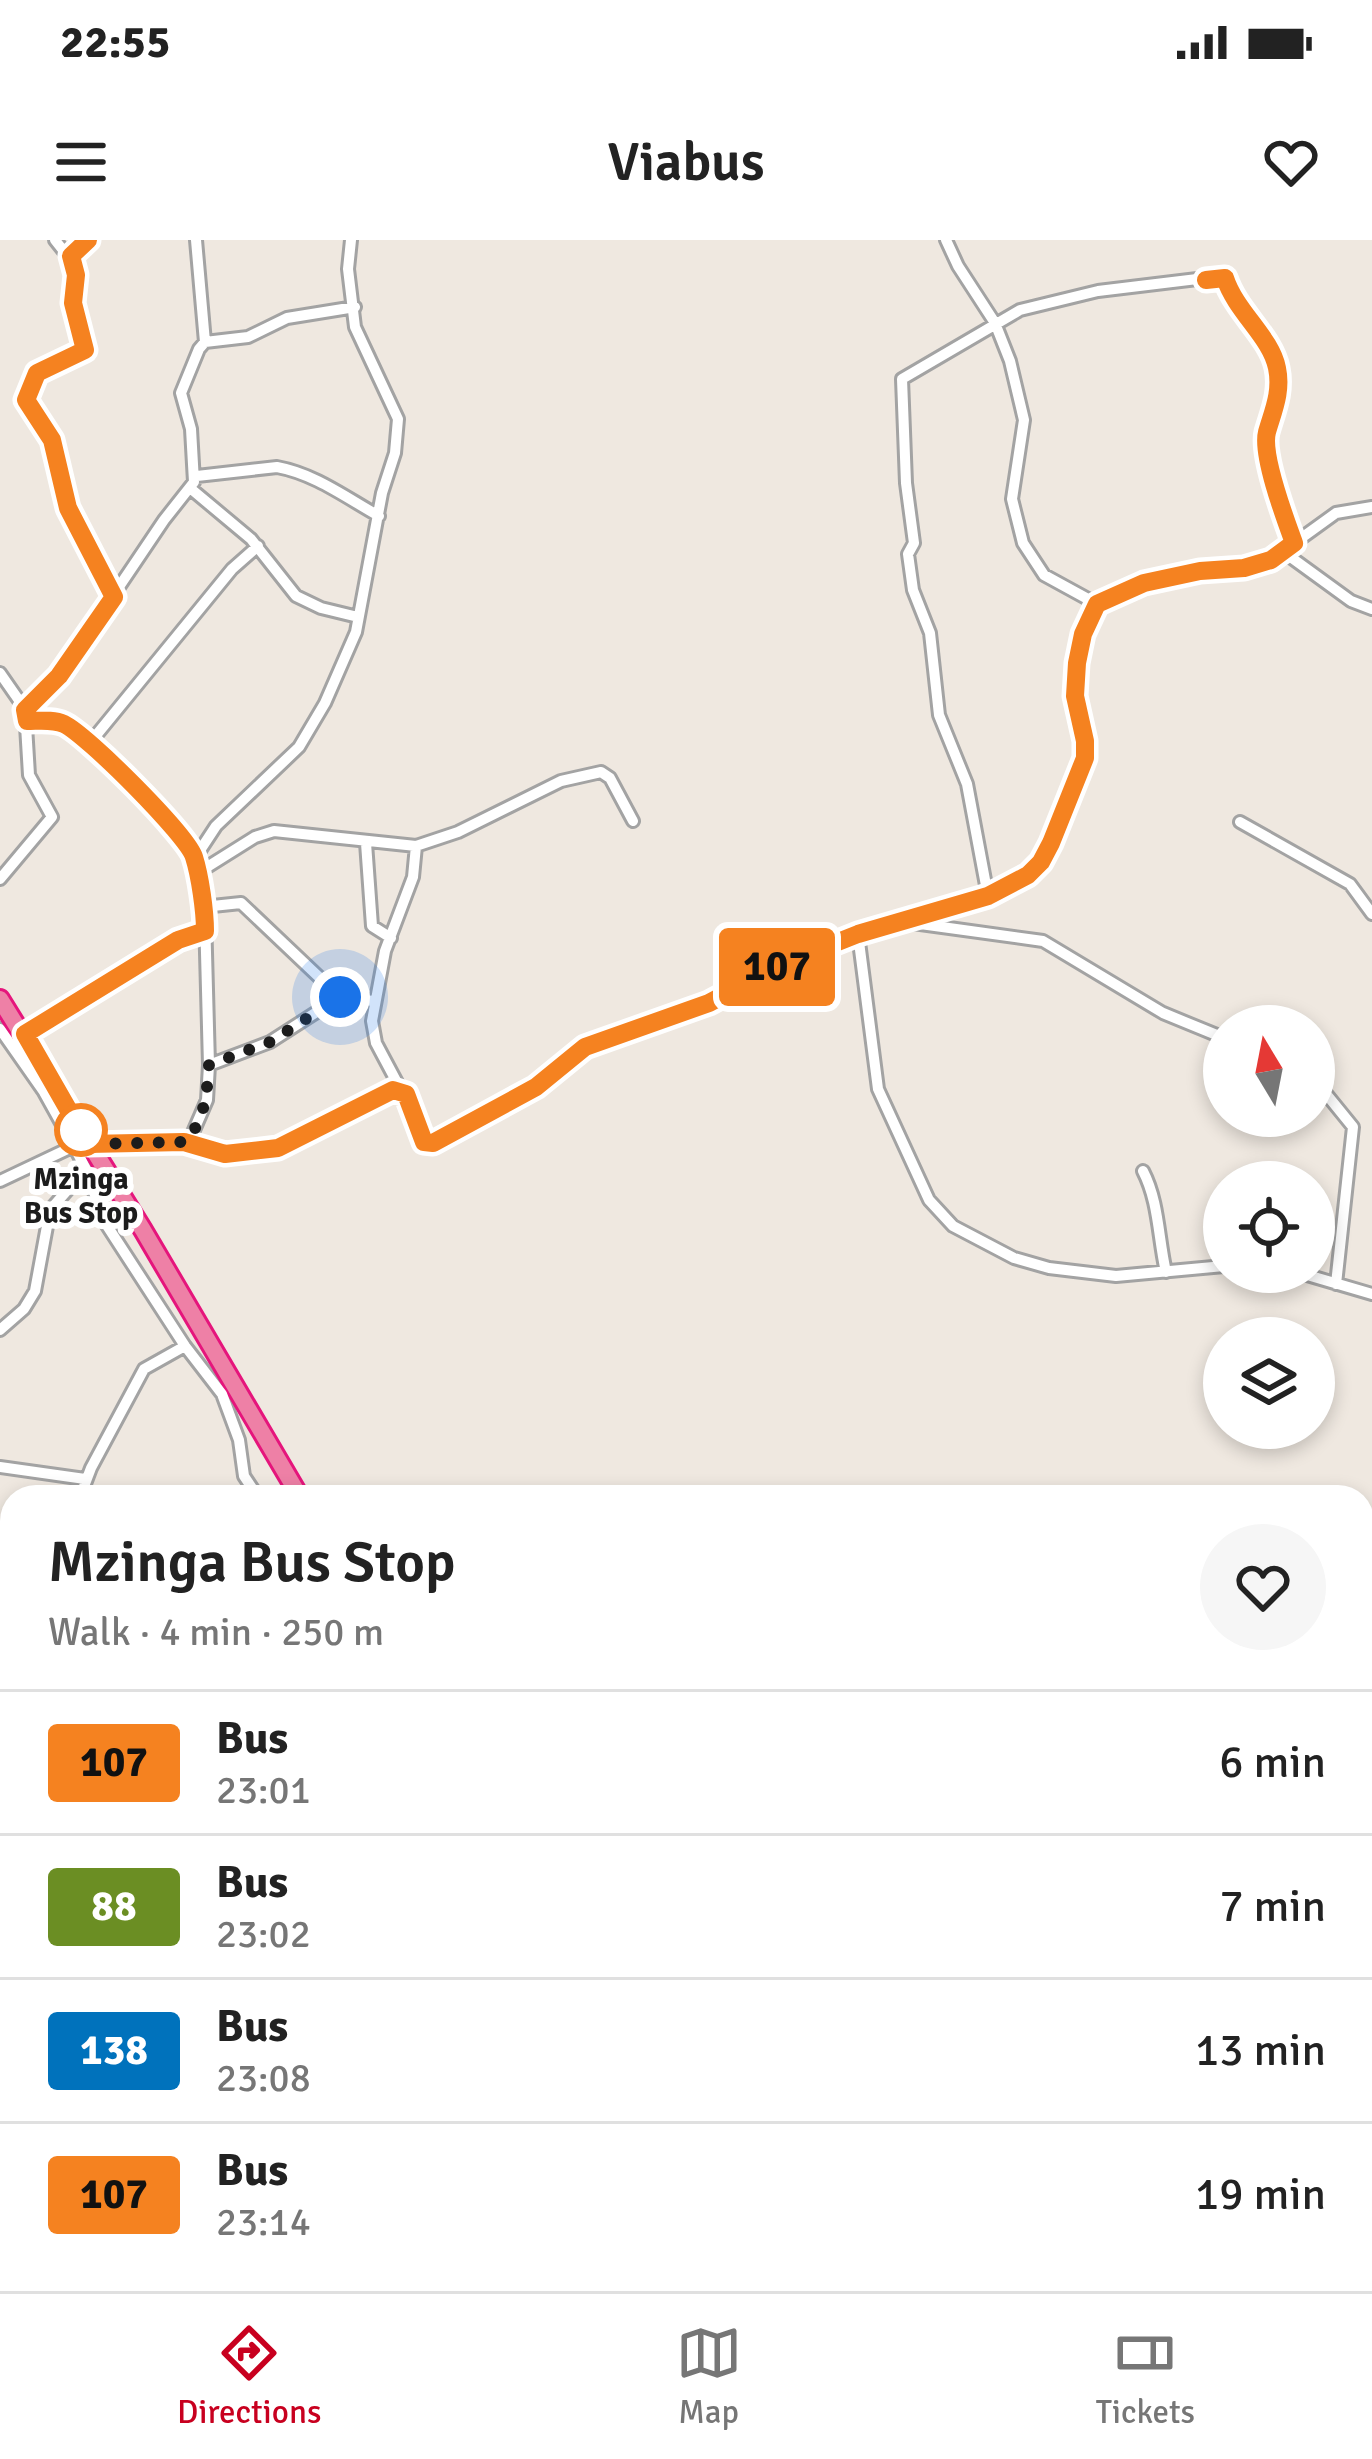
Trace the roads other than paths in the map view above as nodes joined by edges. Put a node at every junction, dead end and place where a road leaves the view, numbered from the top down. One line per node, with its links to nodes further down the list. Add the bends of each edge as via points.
1 (55, 240): 6 (street)
2 (88, 240): 6 (street)
3 (196, 240): 9 (street)
4 (351, 240): 7 (street)
5 (946, 240): 8 (street)
6 (71, 256): 16 (street, via 86,348 37,373 26,400 52,440 68,508)
7 (355, 307): 9 (street); 13 (street, via 366,356 397,409)
8 (995, 323): 15 (street, via 1098,291 1225,278 1276,363 1279,395 1267,444); 17 (street, via 1024,420 1013,478 1017,529 1044,574); 30 (street, via 902,379 901,387 913,590 930,633 939,715 967,784)
9 (206, 343): 10 (street, via 181,393)
10 (197, 476): 11 (street); 13 (street, via 290,469)
11 (190, 488): 14 (street); 16 (street)
12 (1372, 507): 15 (street, via 1336,514)
13 (379, 516): 19 (street)
14 (258, 546): 19 (street, via 296,596); 22 (street)
15 (1290, 548): 17 (street, via 1244,568 1144,583); 18 (street, via 1351,601)
16 (114, 597): 21 (street)
17 (1097, 604): 30 (street, via 1077,663 1085,758 1041,862)
18 (1372, 609)
19 (358, 617): 27 (street, via 325,703 298,747 216,826)
20 (0, 673): 21 (street)
21 (26, 715): 22 (street, via 63,723); 29 (street, via 29,775 52,817)
22 (89, 744): 27 (street)
23 (633, 821): 26 (street, via 602,772)
24 (1240, 822): 32 (street, via 1350,884)
25 (366, 843): 26 (street); 28 (street, via 274,831); 36 (street, via 372,926)
26 (416, 846): 36 (street)
27 (195, 858): 28 (street)
28 (196, 874): 31 (street)
29 (0, 879)
30 (988, 896): 33 (street)
31 (203, 907): 34 (street); 37 (street, via 241,903)
32 (1372, 914)
33 (904, 922): 35 (street); 41 (street, via 1043,941)
34 (205, 931): 42 (street); 43 (street)
35 (858, 934): 44 (street, via 709,1003 585,1047 536,1087 433,1143 424,1142); 52 (street, via 878,1089 929,1200 962,1232 1037,1265 1116,1276)
36 (391, 938): 39 (street)
37 (340, 997): 39 (street); 43 (street, via 270,1042)
38 (0, 999): 42 (highway)
39 (373, 1001): 44 (street, via 376,1043)
40 (0, 1029): 47 (street)
41 (1203, 1029)
42 (25, 1034): 47 (highway)
43 (209, 1065): 46 (street, via 207,1100)
44 (401, 1090): 46 (street, via 278,1148 225,1154)
45 (1335, 1105): 53 (street, via 1353,1127)
46 (184, 1142): 47 (street)
47 (81, 1145): 48 (street); 50 (street); 61 (highway, via 143,1230)
48 (86, 1169): 55 (street, via 53,1204 35,1291); 56 (street, via 104,1221)
49 (1143, 1171): 52 (street, via 1155,1194)
50 (0, 1181)
51 (1203, 1268): 52 (street)
52 (1166, 1272)
53 (1336, 1283): 54 (street)
54 (1372, 1294)
55 (0, 1330)
56 (185, 1346): 58 (street, via 144,1369); 60 (street, via 222,1394)
57 (0, 1467): 58 (street)
58 (86, 1479): 59 (street)
59 (84, 1485)
60 (250, 1485)
61 (293, 1485)

